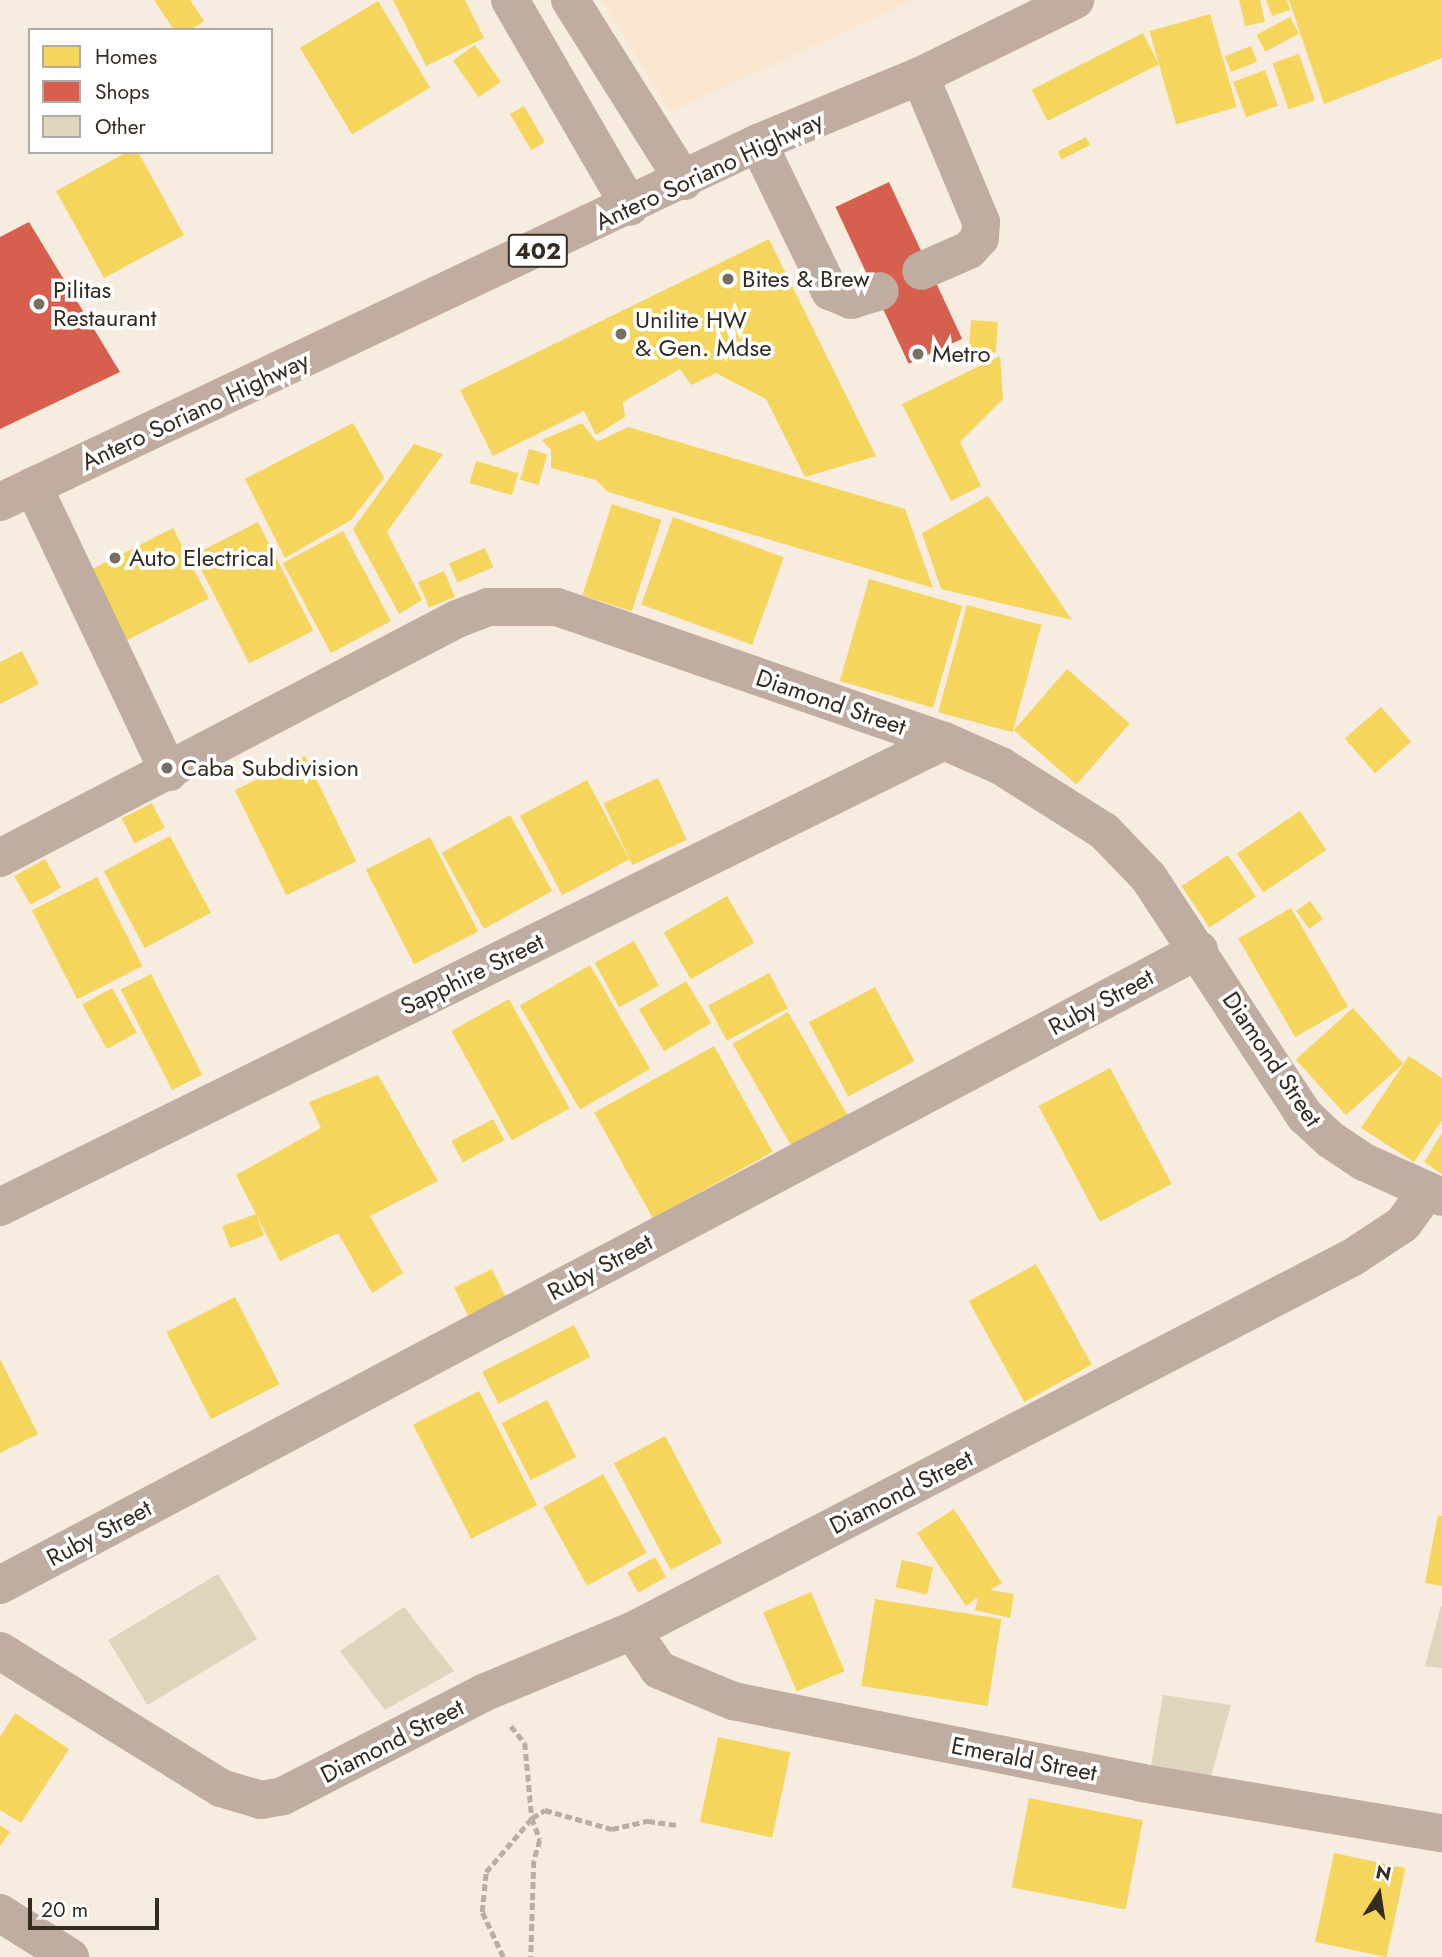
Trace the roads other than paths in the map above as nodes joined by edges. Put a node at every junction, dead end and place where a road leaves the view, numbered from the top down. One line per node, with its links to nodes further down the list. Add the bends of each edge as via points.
1 (510, 0): 7 (street)
2 (570, 0): 6 (street)
3 (1075, 0): 4 (main road, Antero Soriano Highway / 402)
4 (920, 75): 5 (main road, Antero Soriano Highway / 402); 8 (street, via 981,222 980,239 969,250)
5 (758, 143): 6 (main road, Antero Soriano Highway / 402); 9 (street, via 830,291 851,300)
6 (684, 181): 7 (main road, Antero Soriano Highway / 402)
7 (630, 207): 10 (main road, Antero Soriano Highway / 402)
8 (921, 271)
9 (880, 291)
10 (17, 494): 12 (street)
11 (944, 741): 12 (street, Diamond Street, via 596,619 557,607 521,604 488,607 457,619); 14 (street, Diamond Street, via 1001,766 1104,831 1149,878); 16 (street, Sapphire Street)
12 (169, 772): 13 (street, Diamond Street)
13 (0, 858)
14 (1199, 950): 15 (street, Diamond Street, via 1305,1116 1353,1155); 17 (street, Ruby Street)
15 (1434, 1194): 18 (street, Diamond Street, via 1381,1242)
16 (0, 1207)
17 (0, 1585)
18 (632, 1631): 19 (street, Diamond Street, via 483,1693 300,1788 261,1800 220,1788); 20 (street, Emerald Street, via 659,1670 733,1701 1142,1783)
19 (0, 1651)
20 (1442, 1833)
21 (0, 1913): 22 (street)
22 (70, 1957)

